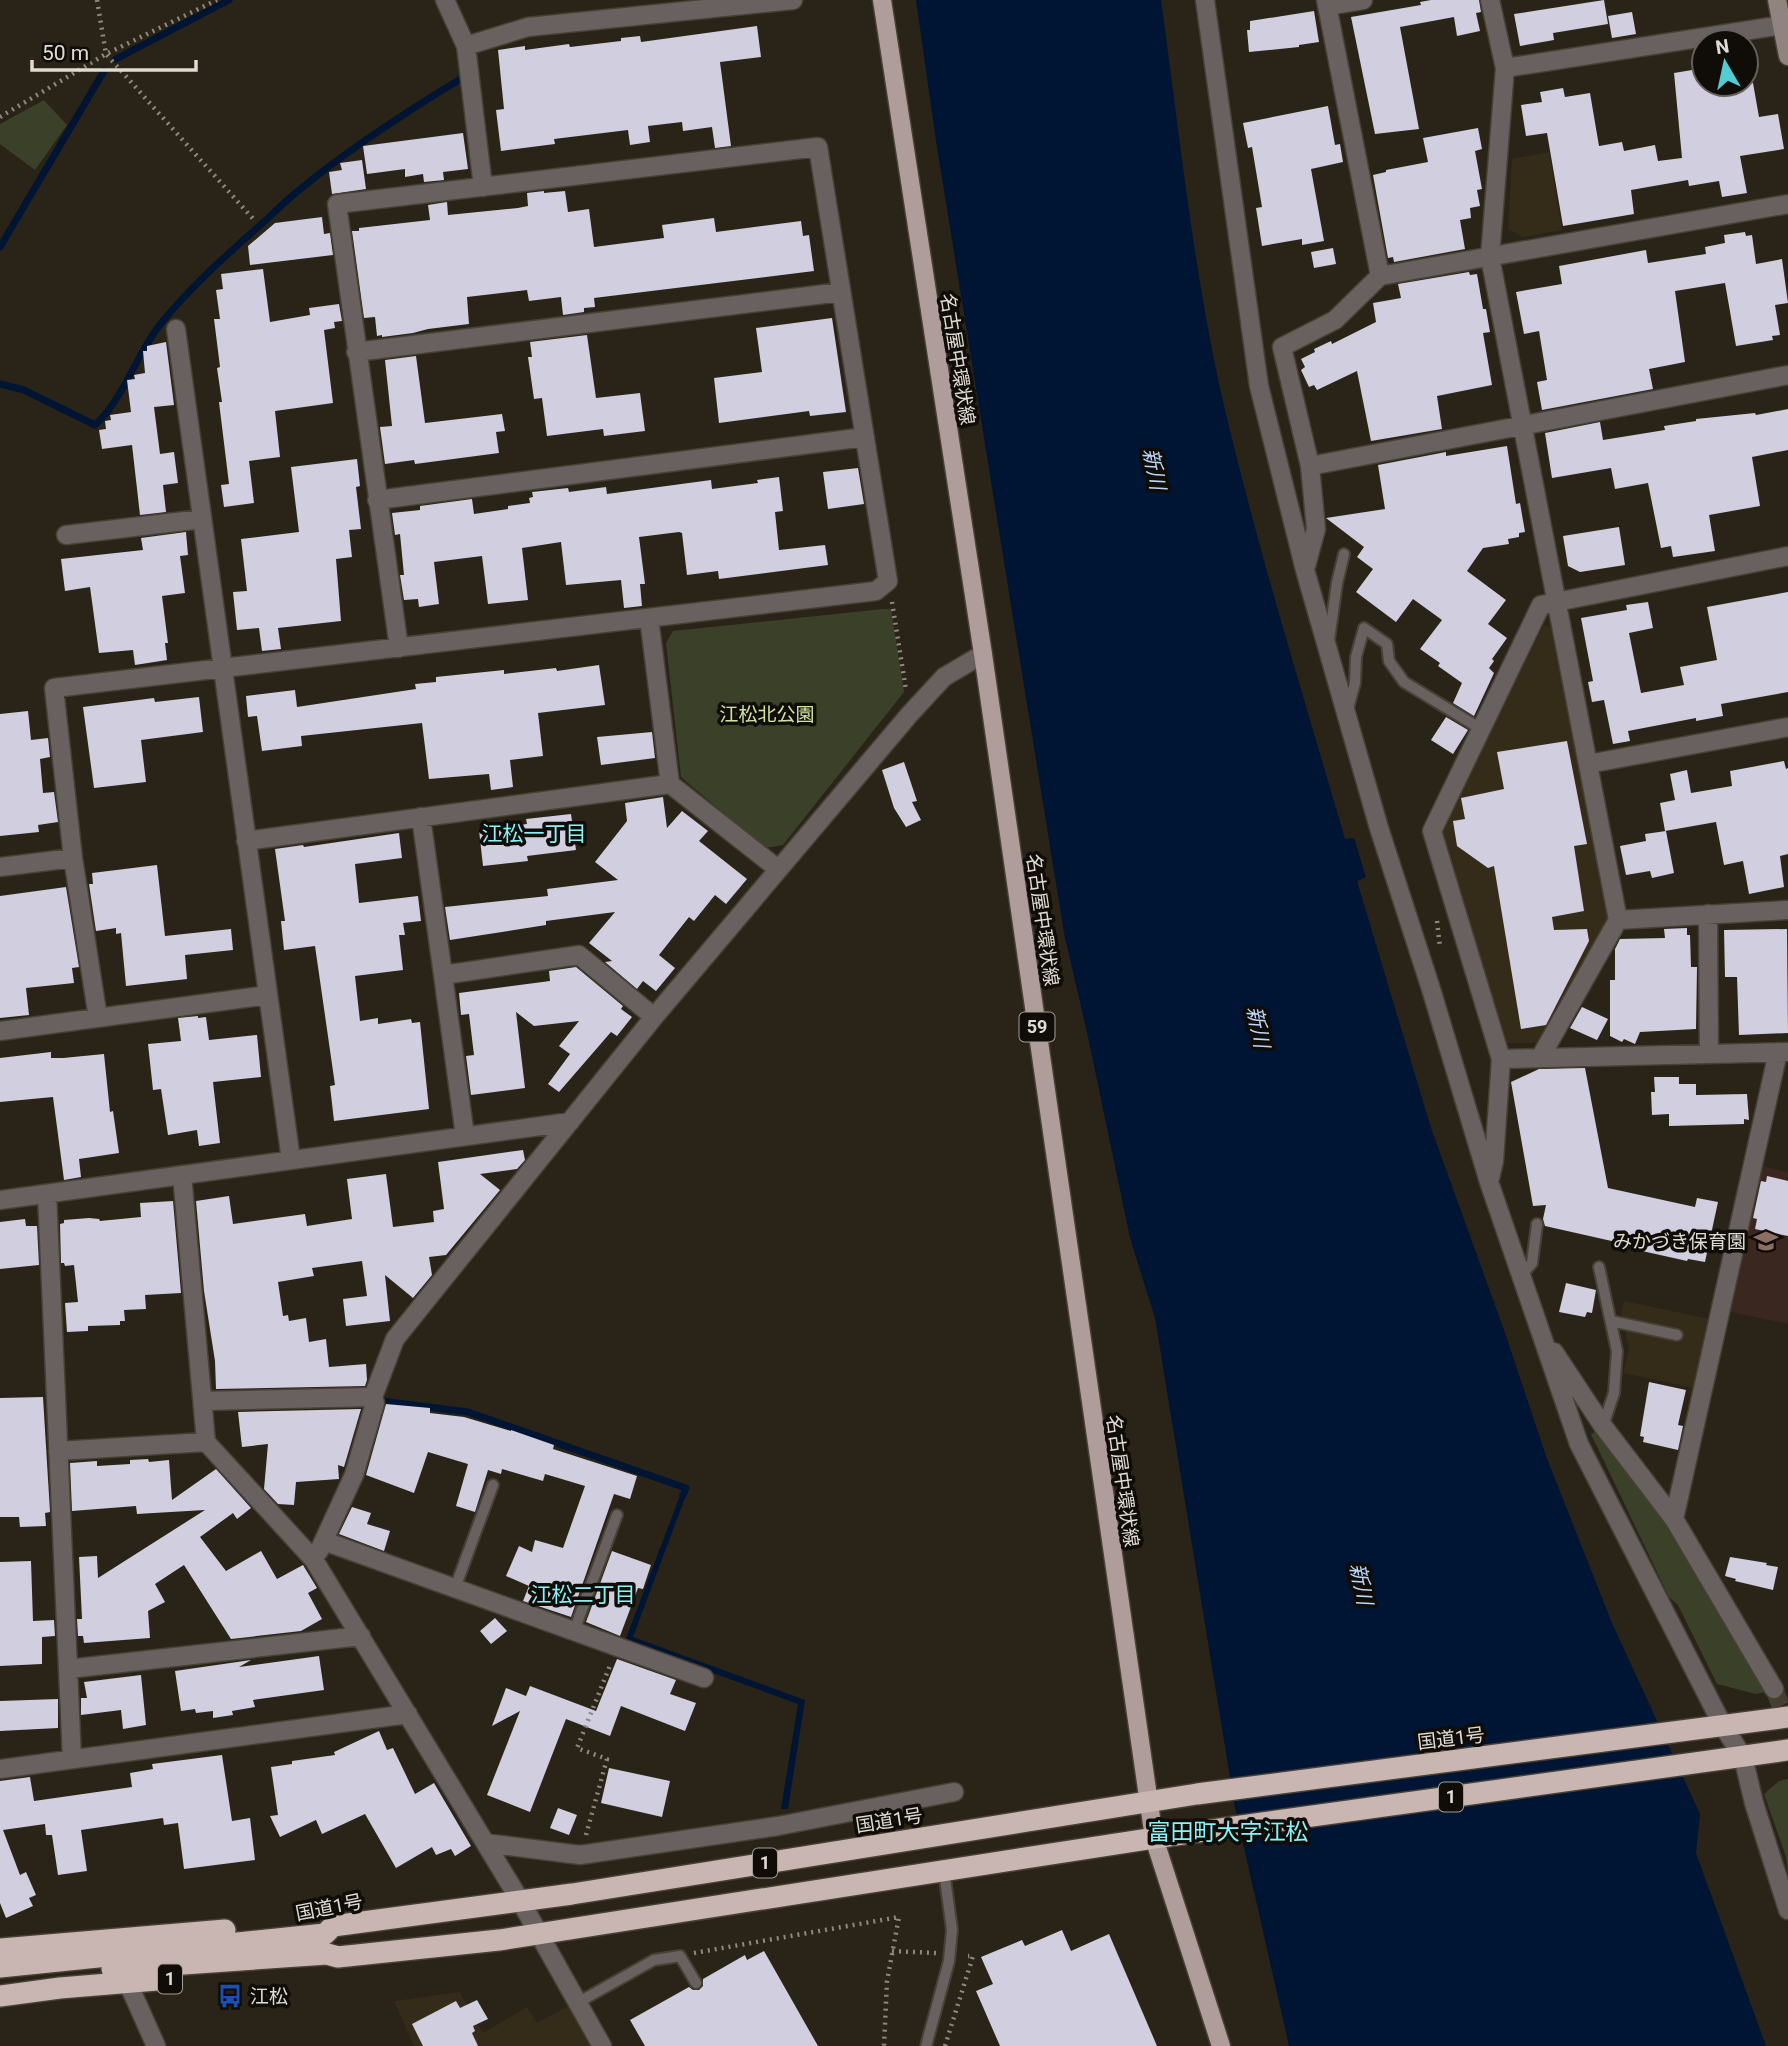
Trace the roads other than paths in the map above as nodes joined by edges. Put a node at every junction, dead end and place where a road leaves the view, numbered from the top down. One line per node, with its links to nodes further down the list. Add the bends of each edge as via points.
1 (445, 0): 10 (street)
2 (793, 0): 8 (street)
3 (882, 0): 34 (main road, 名古屋中環状線 / 59)
4 (1205, 0): 29 (street, via 1259,386)
5 (1363, 0): 7 (street)
6 (1490, 0): 12 (street)
7 (1327, 3): 16 (street)
8 (671, 6): 10 (street, via 527,27)
9 (1781, 13): 11 (street); 12 (street)
10 (466, 46): 13 (street)
11 (1788, 56)
12 (1506, 68): 15 (street)
13 (483, 187): 17 (street, via 818,147); 19 (street, via 337,204)
14 (1788, 204): 15 (street)
15 (1490, 257): 16 (street); 21 (street)
16 (1380, 276): 23 (street, via 1335,320 1282,347)
17 (841, 292): 19 (street); 22 (street)
18 (176, 329): 25 (street)
19 (356, 352): 24 (street)
20 (1788, 375): 21 (street)
21 (1522, 425): 23 (street); 30 (street)
22 (865, 437): 24 (street); 31 (street, via 888,581 876,591)
23 (1310, 466): 29 (street, via 1316,530)
24 (377, 500): 32 (street)
25 (202, 519): 26 (street); 35 (street)
26 (66, 535)
27 (1344, 554): 33 (lane)
28 (1788, 556): 30 (street)
29 (1305, 570): 33 (street)
30 (1556, 601): 38 (street, via 1541,605); 39 (street)
31 (649, 618): 32 (street); 40 (street)
32 (399, 648): 35 (street)
33 (1328, 650): 36 (street)
34 (983, 654): 45 (street, via 944,677); 95 (main road, 名古屋中環状線 / 59)
35 (223, 668): 42 (street); 43 (street, via 54,688)
36 (1346, 714): 38 (lane, via 1364,628 1387,644 1389,661 1404,682); 62 (street)
37 (1788, 727): 39 (street)
38 (1481, 729): 57 (street, via 1432,831)
39 (1588, 764): 48 (street)
40 (670, 784): 41 (street); 45 (street)
41 (421, 817): 42 (street); 49 (street)
42 (246, 841): 50 (street)
43 (73, 858): 44 (street); 52 (street)
44 (0, 867)
45 (778, 869): 51 (street)
46 (1788, 910): 47 (street)
47 (1708, 914): 48 (street); 55 (street)
48 (1618, 920): 56 (street)
49 (443, 975): 51 (street, via 579,955); 59 (street)
50 (268, 995): 52 (street); 60 (street)
51 (654, 1017): 58 (street)
52 (98, 1018): 53 (street)
53 (0, 1031)
54 (1783, 1052): 55 (street); 78 (street)
55 (1709, 1054): 56 (street)
56 (1541, 1058): 57 (street)
57 (1501, 1059): 62 (street)
58 (570, 1122): 59 (street); 71 (street, via 395,1339)
59 (465, 1136): 60 (street)
60 (290, 1160): 61 (street)
61 (182, 1175): 63 (street); 72 (street)
62 (1489, 1182): 67 (street)
63 (47, 1194): 64 (street); 75 (street)
64 (0, 1200)
65 (1537, 1224): 67 (lane, via 1532,1263)
66 (1599, 1267): 68 (lane)
67 (1521, 1276): 69 (street)
68 (1611, 1321): 70 (lane); 73 (lane, via 1617,1351 1614,1393)
69 (1540, 1332): 73 (street); 89 (street, via 1580,1444)
70 (1677, 1335)
71 (373, 1397): 72 (street); 79 (street, via 375,1404 354,1475)
72 (203, 1401): 74 (street)
73 (1603, 1426): 78 (street)
74 (206, 1442): 75 (street); 80 (street)
75 (58, 1451): 84 (street)
76 (494, 1485): 81 (lane)
77 (617, 1515): 82 (lane)
78 (1675, 1519): 86 (street)
79 (324, 1541): 80 (street); 81 (street)
80 (314, 1560): 83 (street)
81 (455, 1588): 82 (street)
82 (573, 1631): 85 (street)
83 (361, 1636): 84 (street); 87 (street)
84 (68, 1670): 92 (street)
85 (704, 1678)
86 (1778, 1683)
87 (408, 1714): 92 (street); 97 (street)
88 (1788, 1717): 89 (highway, 国道1号 / 1)
89 (1723, 1726): 91 (street); 95 (highway, 国道1号 / 1)
90 (1788, 1750): 91 (highway, 国道1号 / 1)
91 (1743, 1757): 96 (highway, 国道1号 / 1); 100 (street)
92 (72, 1759): 93 (street)
93 (0, 1769)
94 (954, 1792): 97 (street, via 778,1826 580,1855)
95 (1148, 1802): 96 (main road, 名古屋中環状線 / 59); 99 (highway, 国道1号 / 1)
96 (1154, 1838): 98 (highway, 国道1号 / 1); 114 (main road, 名古屋中環状線 / 59)
97 (485, 1843): 99 (street)
98 (944, 1871): 102 (highway, 国道1号 / 1); 113 (lane, via 952,1930 950,1951)
99 (521, 1902): 101 (highway, 国道1号 / 1); 102 (street)
100 (1788, 1910)
101 (332, 1926): 103 (highway, 1, via 323,1923); 105 (highway, 国道1号 / 1, via 325,1934)
102 (539, 1934): 104 (highway, 国道1号 / 1); 110 (street)
103 (0, 1948)
104 (338, 1957): 105 (highway, 国道1号 / 1); 107 (highway, 1, via 330,1965)
105 (14, 1969): 106 (highway, 国道1号 / 1)
106 (0, 1979)
107 (128, 1983): 109 (highway, 1); 111 (street)
108 (696, 1983): 110 (lane, via 680,1956 654,1960)
109 (0, 1996)
110 (577, 2003): 112 (street)
111 (156, 2046)
112 (602, 2046)
113 (926, 2046)
114 (1221, 2046)

